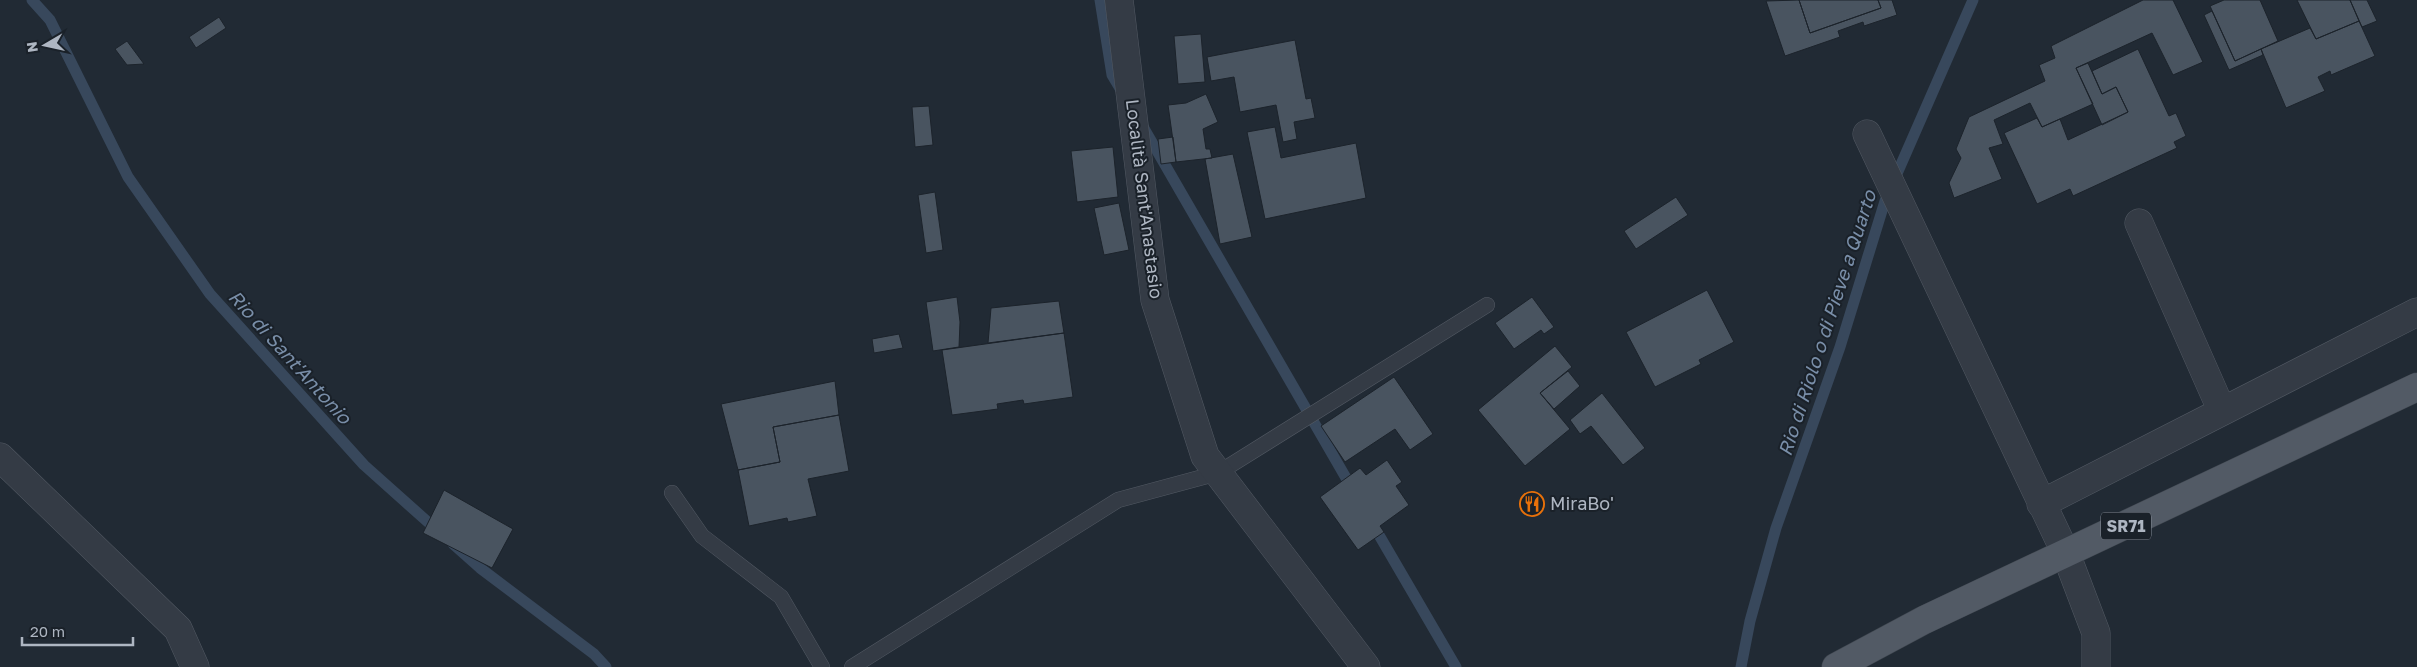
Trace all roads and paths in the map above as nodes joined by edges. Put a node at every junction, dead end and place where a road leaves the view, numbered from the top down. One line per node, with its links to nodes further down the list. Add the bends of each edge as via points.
1 (1119, 0): 9 (street, Località Sant'Anastasio, via 1155,300 1205,456)
2 (1867, 134): 11 (street)
3 (2139, 223): 7 (street)
4 (1487, 305): 9 (lane)
5 (2417, 312): 7 (street)
6 (2417, 387): 12 (main road, SR71)
7 (2222, 411): 11 (street)
8 (0, 456): 13 (street, via 178,630)
9 (1218, 472): 15 (lane, via 1118,500); 16 (street, Località Sant'Anastasio)
10 (672, 493): 14 (lane, via 702,536 781,597)
11 (2041, 504): 12 (street)
12 (2066, 554): 17 (main road, SR71, via 1924,620); 18 (street, via 2096,633)
13 (195, 667)
14 (822, 667)
15 (852, 667)
16 (1366, 667)
17 (1836, 667)
18 (2096, 667)

